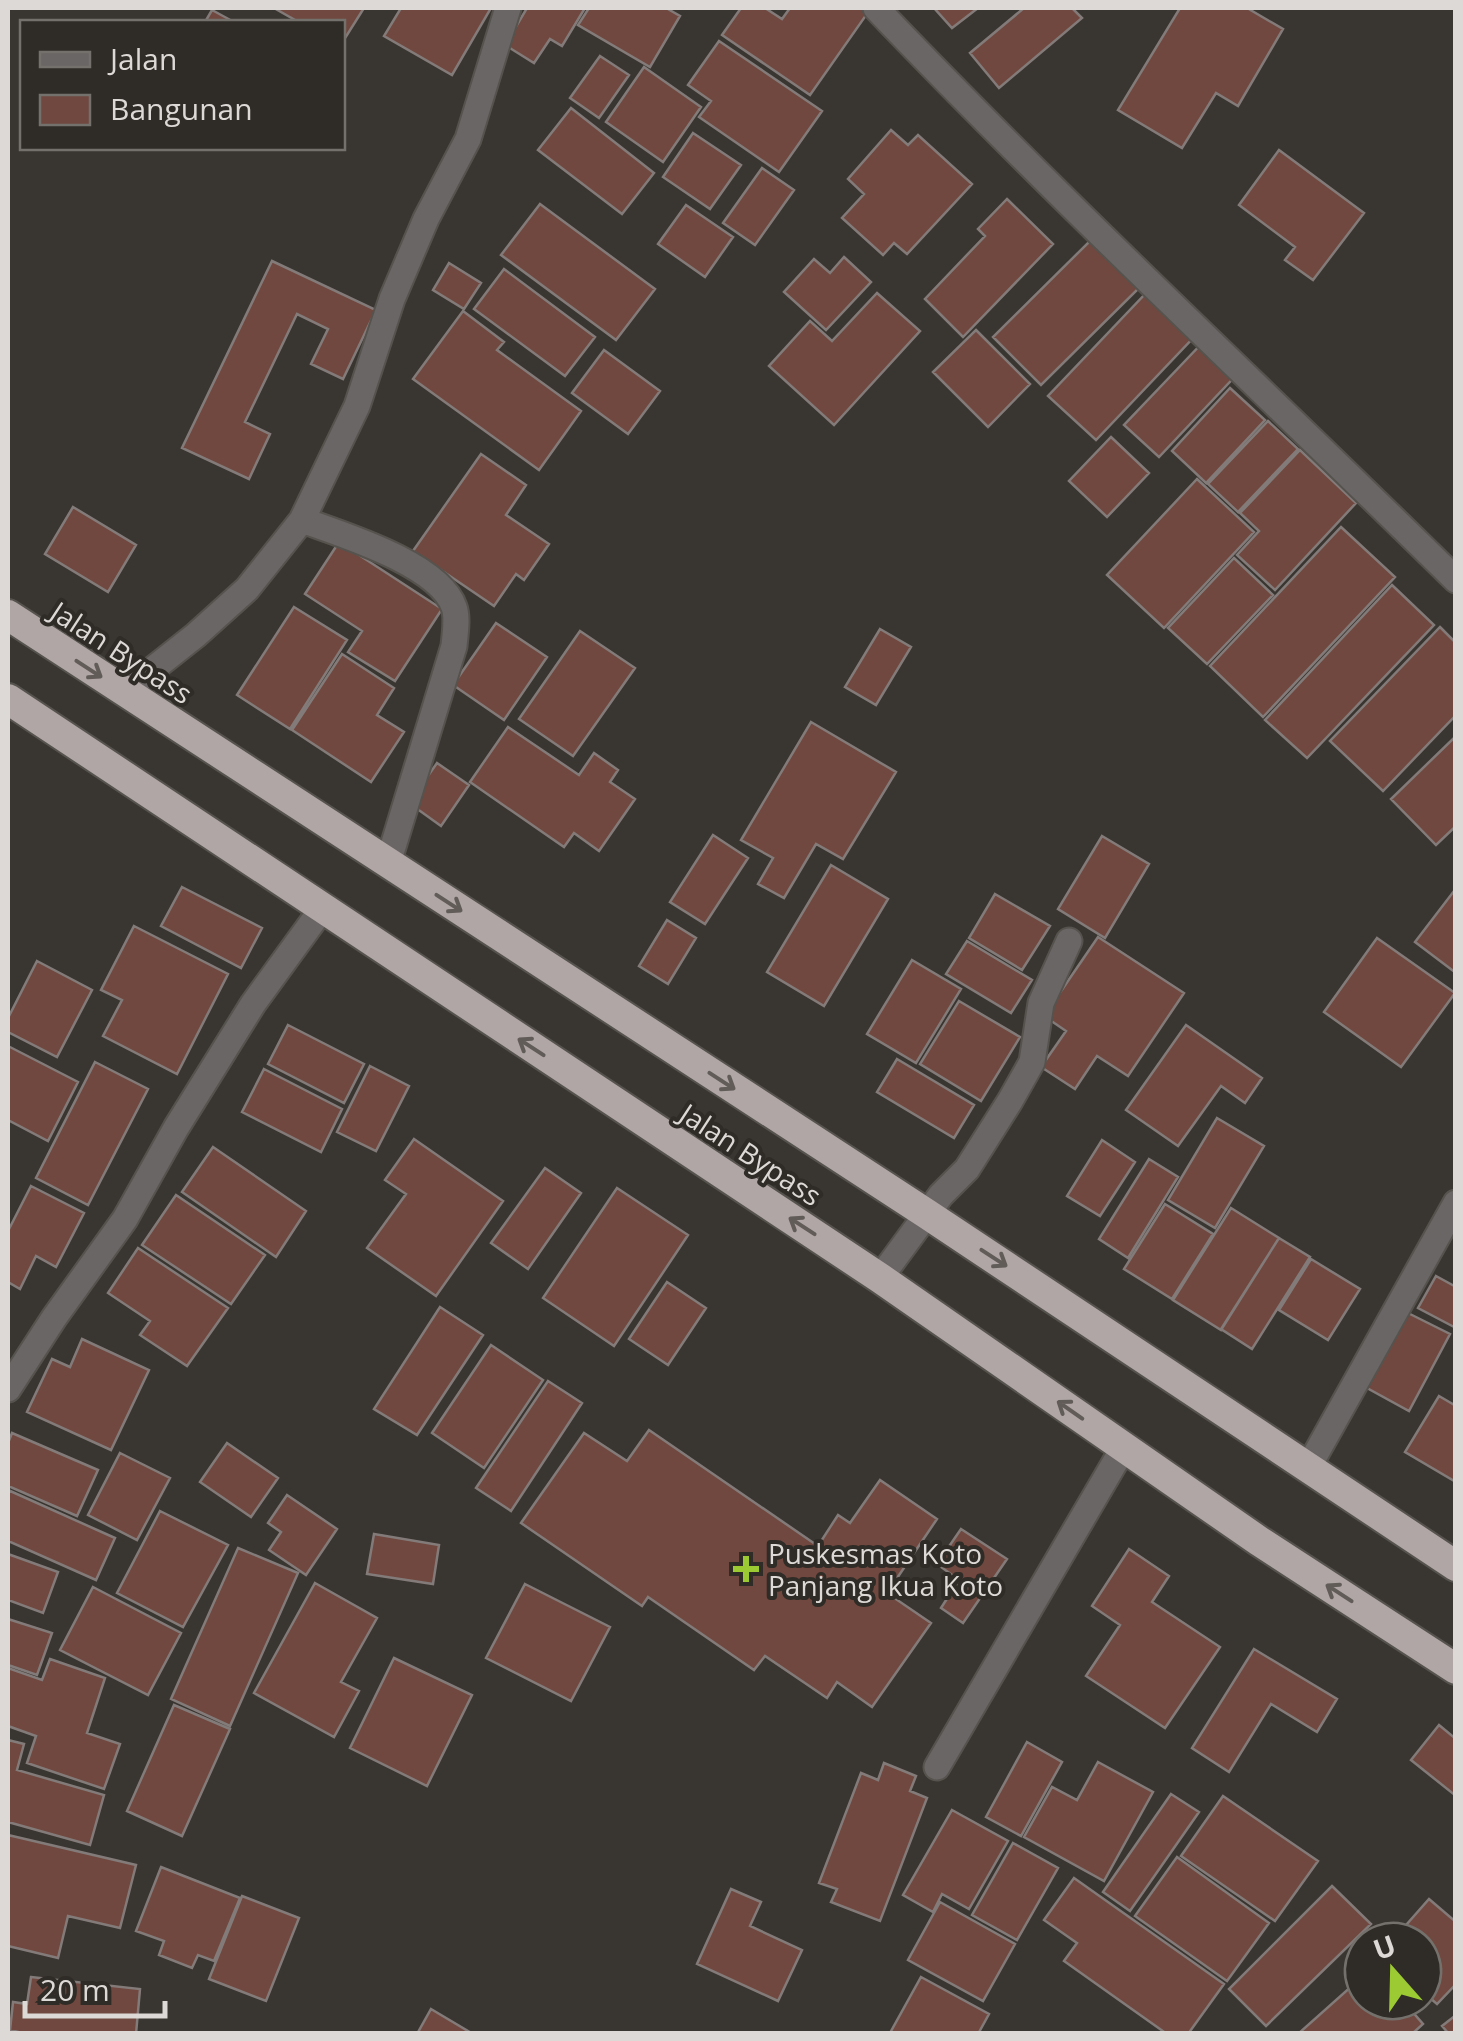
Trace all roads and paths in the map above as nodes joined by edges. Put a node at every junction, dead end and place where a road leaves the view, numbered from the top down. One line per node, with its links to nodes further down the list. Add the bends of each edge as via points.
1 (508, 8): 3 (street, via 468,140 426,219 357,406)
2 (876, 8): 4 (street, via 1132,268)
3 (302, 520): 6 (street, via 247,589); 8 (street, via 423,570 456,610 454,646)
4 (1456, 580)
5 (8, 615): 6 (highway, Jalan Bypass, one-way to 6)
6 (124, 692): 8 (highway, Jalan Bypass)
7 (8, 699): 9 (highway, Jalan Bypass)
8 (388, 863): 12 (highway, Jalan Bypass, one-way to 12)
9 (322, 909): 13 (highway, Jalan Bypass, one-way to 9); 14 (street, via 253,1004 125,1219)
10 (1069, 940): 12 (street, via 1041,1003 1032,1062 967,1168)
11 (1456, 1203): 16 (street)
12 (927, 1214): 13 (street); 16 (highway, Jalan Bypass, one-way to 16)
13 (880, 1278): 15 (highway, Jalan Bypass, one-way to 13)
14 (8, 1389)
15 (1124, 1448): 18 (highway, Jalan Bypass, one-way to 15); 19 (street)
16 (1308, 1466): 17 (highway, Jalan Bypass)
17 (1456, 1566)
18 (1456, 1669)
19 (937, 1767)

